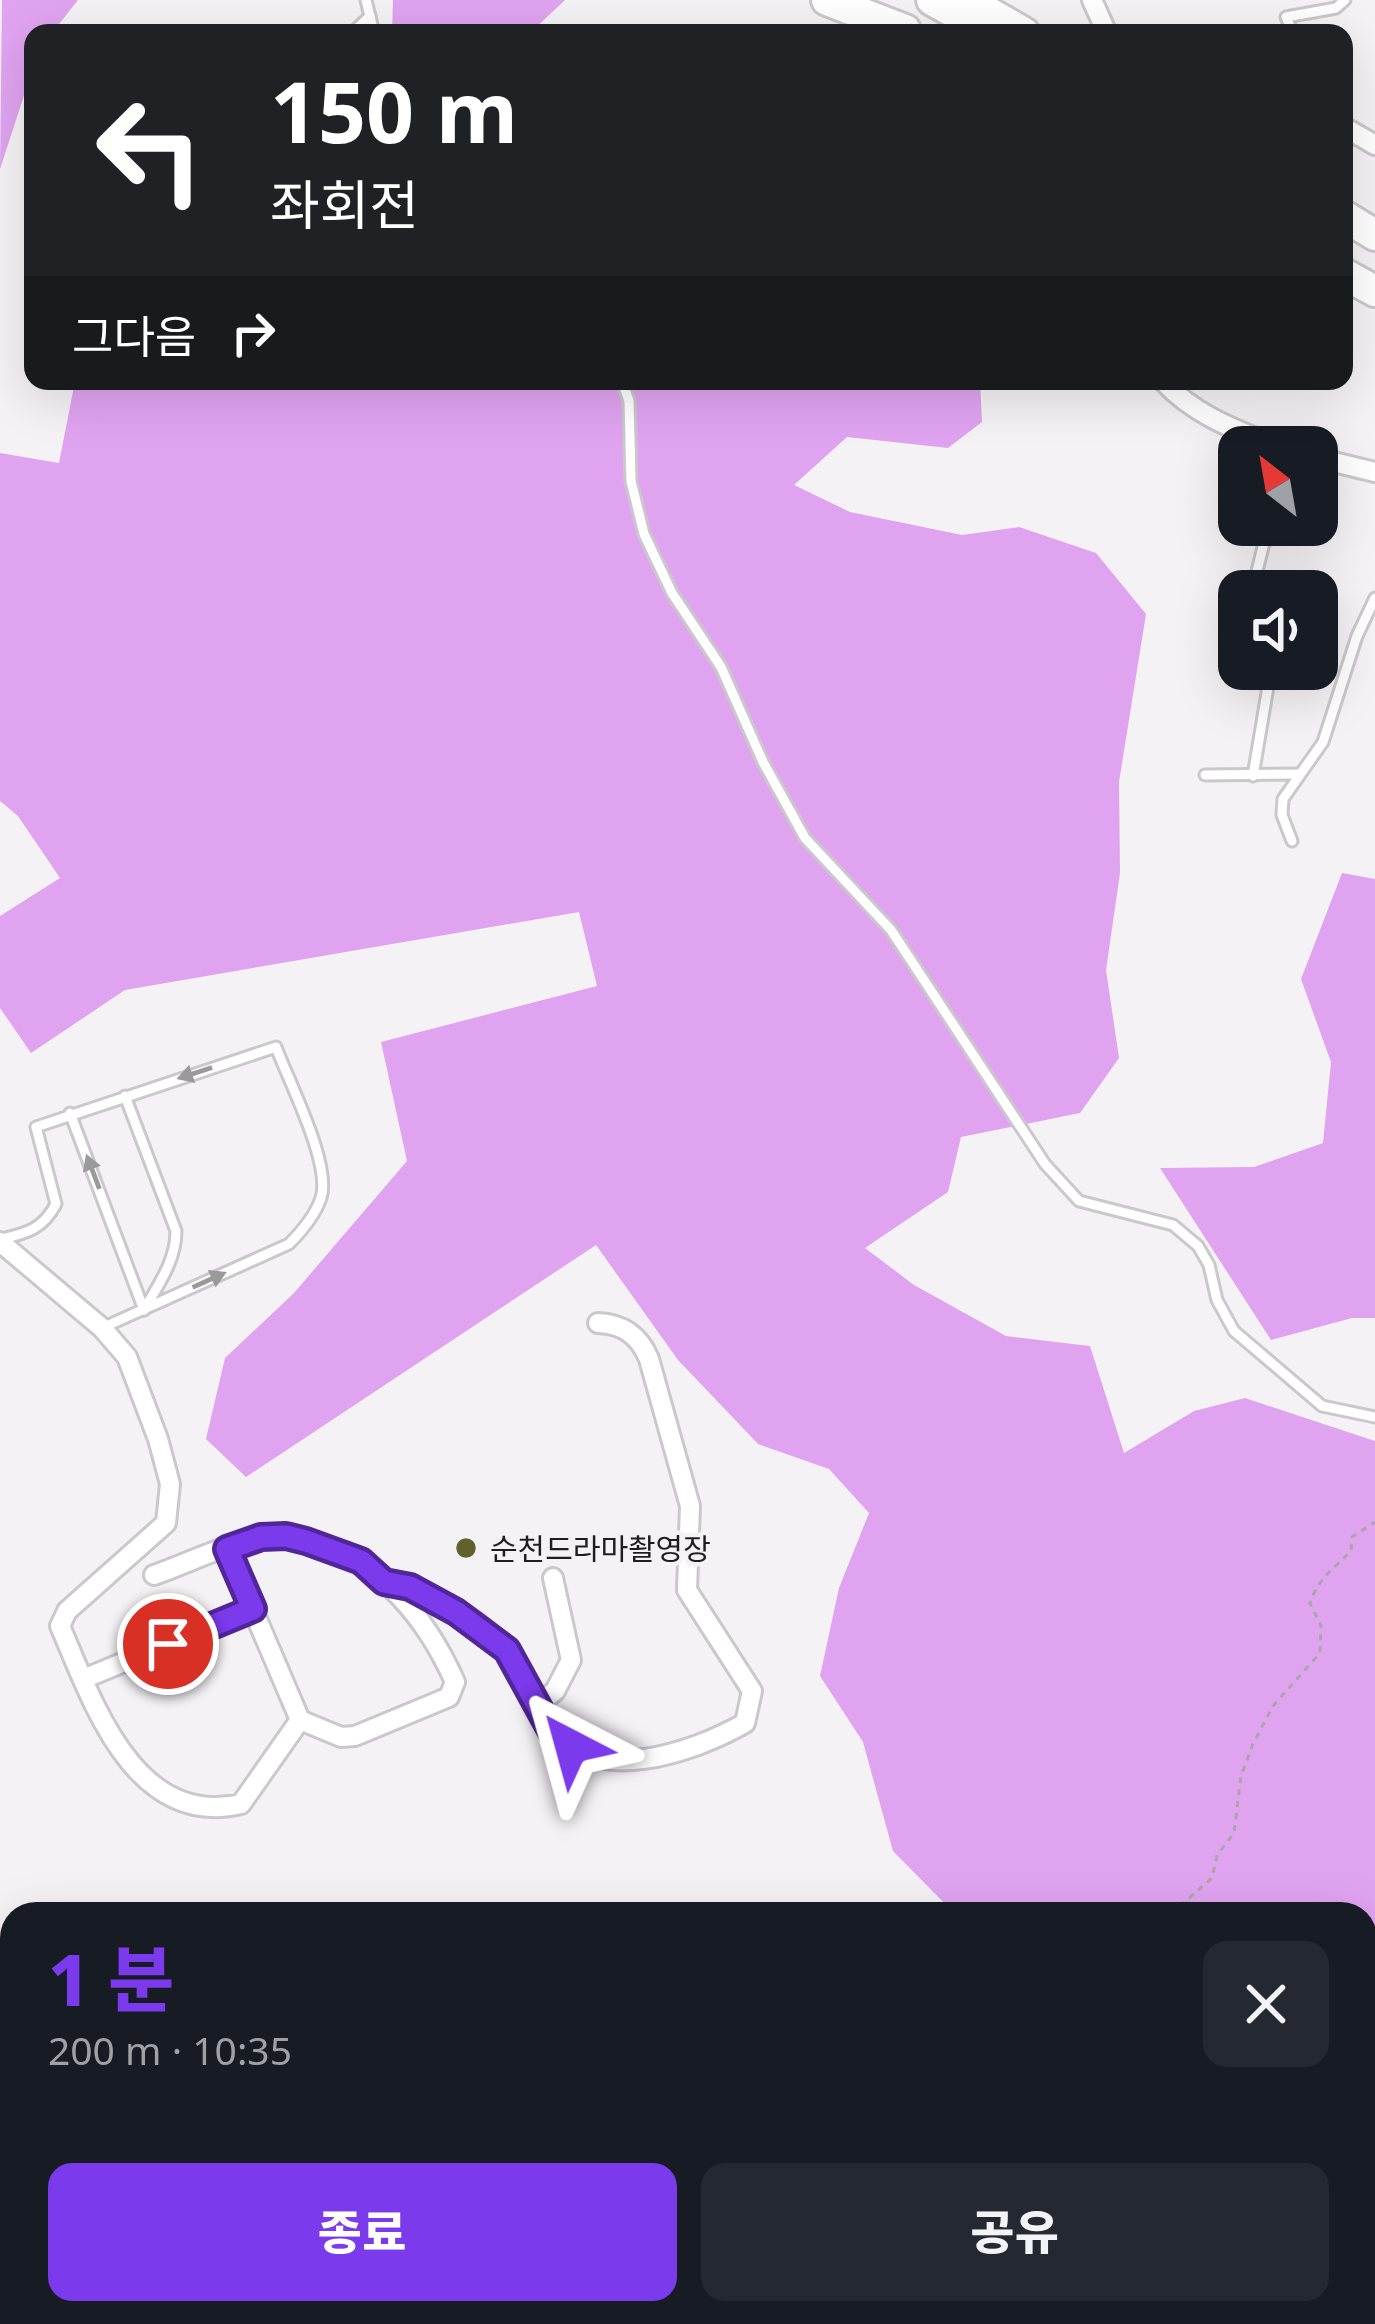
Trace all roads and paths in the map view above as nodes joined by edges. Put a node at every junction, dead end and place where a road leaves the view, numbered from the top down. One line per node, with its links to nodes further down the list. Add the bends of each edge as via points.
1 (366, 0): 7 (lane)
2 (827, 0): 10 (highway)
3 (851, 0): 11 (highway)
4 (932, 0): 12 (highway)
5 (967, 0): 13 (highway)
6 (1346, 0): 14 (lane, via 1286,17)
7 (370, 16): 8 (lane); 9 (lane)
8 (362, 24)
9 (372, 24)
10 (890, 24)
11 (895, 24)
12 (975, 24)
13 (1008, 24)
14 (1289, 24)
15 (625, 390): 32 (lane, via 631,481 644,534 805,838 891,930 1045,1164 1079,1201 1173,1225 1210,1265 1234,1331 1322,1406)
16 (1172, 390): 17 (street)
17 (1229, 426)
18 (1338, 463): 19 (street)
19 (1375, 472)
20 (1375, 598): 22 (lane, via 1323,742)
21 (1267, 690): 24 (lane)
22 (1299, 774): 24 (lane); 25 (lane, via 1283,799)
23 (1205, 776): 24 (lane)
24 (1253, 776)
25 (1292, 841)
26 (125, 1096): 27 (lane); 29 (lane, via 176,1231 168,1267); 29 (lane, one-way to 26, via 289,1244 322,1196 323,1172 276,1047)
27 (70, 1113): 28 (lane, via 36,1127 56,1204 49,1218); 29 (lane, one-way to 27)
28 (0, 1241): 31 (street)
29 (144, 1310): 31 (lane)
30 (598, 1323): 40 (street, via 624,1327 650,1359 690,1506 687,1590 752,1691 751,1706 735,1730 627,1761 571,1746)
31 (103, 1328): 39 (street, via 127,1358 170,1484 166,1523 60,1625)
32 (1375, 1417)
33 (1375, 1522): 42 (path, via 1352,1537 1351,1551 1316,1585 1310,1603 1321,1626 1319,1653 1273,1706 1241,1776 1234,1833 1212,1878)
34 (227, 1549): 35 (street); 37 (street, via 286,1536 361,1561); 38 (street)
35 (154, 1575)
36 (553, 1578): 40 (street, via 572,1660)
37 (384, 1582): 40 (street, via 410,1587 497,1640); 41 (street, via 442,1653 455,1682 449,1697 355,1736)
38 (253, 1609): 39 (street); 41 (street)
39 (83, 1679): 41 (street, via 105,1729 138,1774 220,1809 241,1804)
40 (536, 1706)
41 (301, 1720)
42 (1185, 1902)

